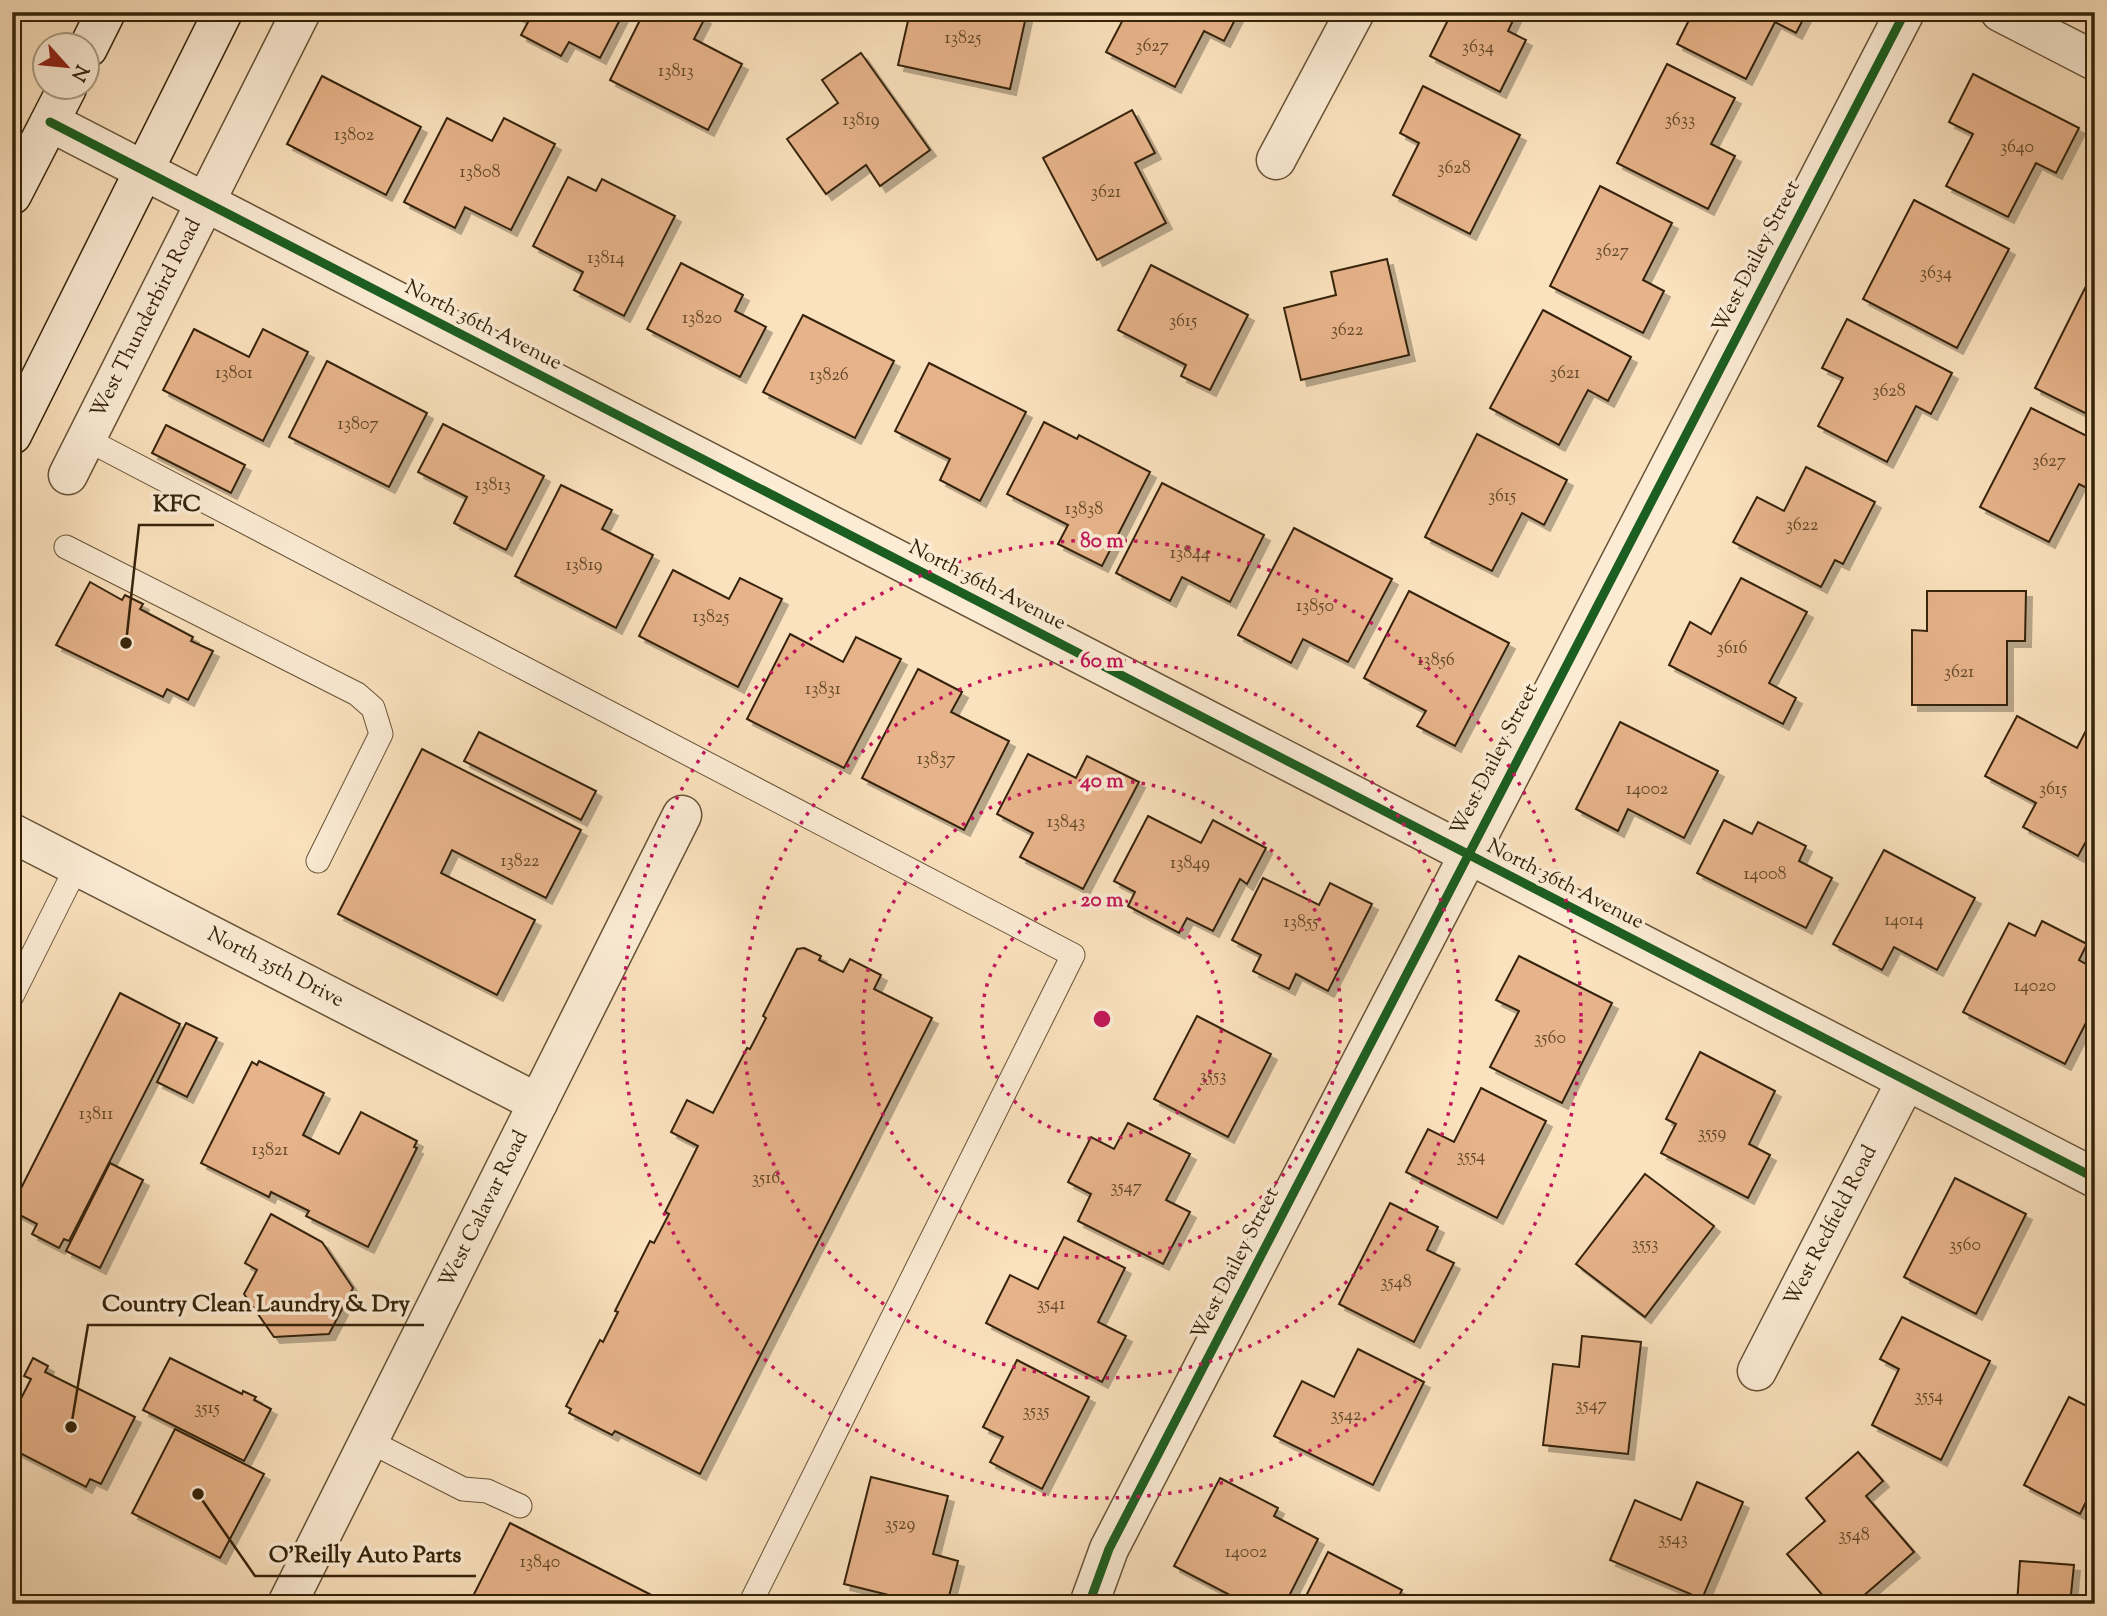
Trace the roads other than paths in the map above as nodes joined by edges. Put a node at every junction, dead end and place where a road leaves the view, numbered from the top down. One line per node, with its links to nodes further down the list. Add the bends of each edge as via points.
1 (106, 12): 7 (street)
2 (223, 12): 12 (street)
3 (301, 12): 14 (street, West Thunderbird Road)
4 (1355, 12): 11 (street)
5 (1905, 12): 21 (street, West Dailey Street)
6 (2000, 12): 8 (street)
7 (96, 32)
8 (2095, 61)
9 (60, 102): 10 (street)
10 (50, 122): 12 (street, North 36th Avenue); 13 (street)
11 (1276, 160)
12 (146, 170): 14 (street, North 36th Avenue); 15 (street)
13 (12, 195)
14 (206, 202): 16 (street, West Thunderbird Road); 21 (street, North 36th Avenue)
15 (12, 435)
16 (86, 439): 17 (street, West Thunderbird Road); 32 (lane, via 1073,955)
17 (68, 475)
18 (66, 547): 22 (lane, via 356,694 373,708 381,734)
19 (682, 816): 26 (street, West Calavar Road)
20 (12, 833): 23 (street, North 35th Drive)
21 (1467, 853): 25 (street, North 36th Avenue); 33 (street, West Dailey Street, via 1109,1549)
22 (318, 861)
23 (77, 866): 24 (lane); 26 (street, North 35th Drive)
24 (12, 996)
25 (1906, 1081): 27 (street, North 36th Avenue); 28 (street, West Redfield Road)
26 (538, 1103): 29 (street, West Calavar Road)
27 (2095, 1178)
28 (1757, 1371)
29 (369, 1441): 30 (lane, via 463,1489 487,1491); 31 (street, West Calavar Road)
30 (520, 1506)
31 (287, 1604)
32 (750, 1604)
33 (1089, 1604)

